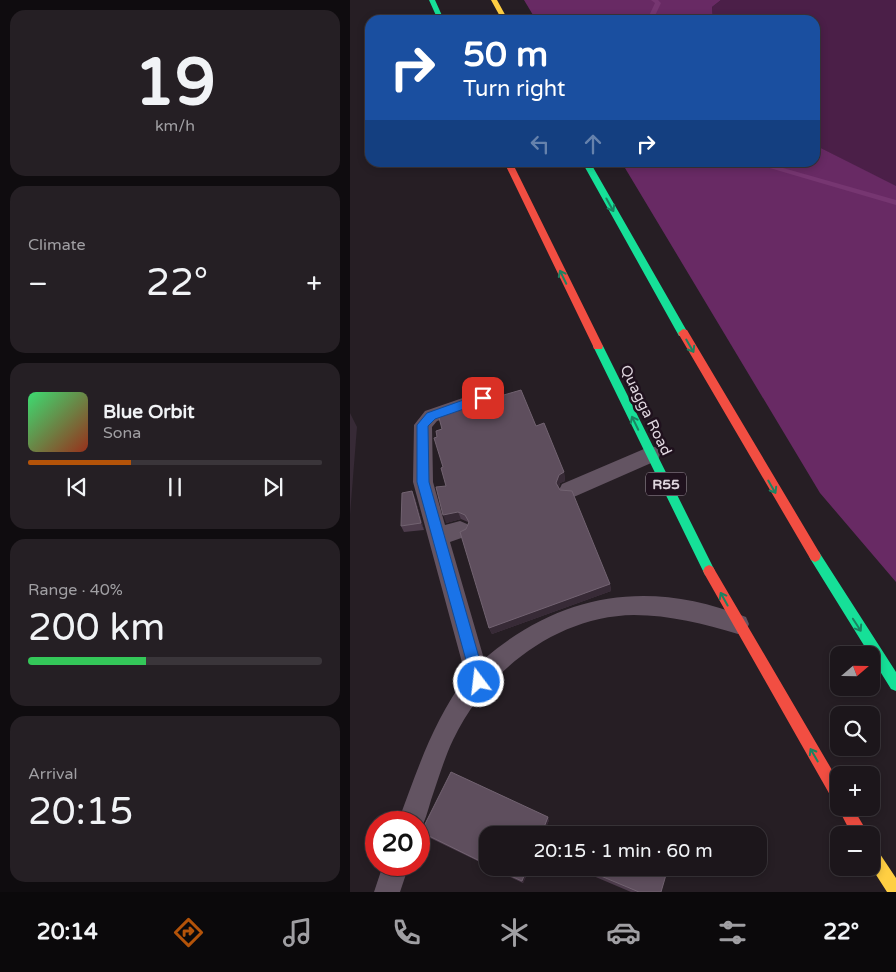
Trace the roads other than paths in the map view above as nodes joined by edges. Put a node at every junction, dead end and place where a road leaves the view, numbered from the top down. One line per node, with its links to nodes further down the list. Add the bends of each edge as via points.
1 (432, 0): 3 (main road)
2 (494, 0): 4 (main road)
3 (439, 15)
4 (502, 15)
5 (510, 167): 8 (main road, Quagga Road / R55, one-way to 5)
6 (589, 167): 12 (main road, one-way to 12)
7 (483, 398): 11 (lane, via 431,416 423,425 423,482)
8 (651, 454): 9 (lane); 14 (main road, Quagga Road / R55, one-way to 8)
9 (569, 490)
10 (460, 530): 11 (lane)
11 (438, 536): 15 (lane)
12 (820, 569): 13 (main road); 16 (main road, one-way to 16)
13 (871, 622)
14 (738, 624): 15 (lane, via 660,607 619,606 592,611 547,626 502,655); 17 (main road, Quagga Road / R55, one-way to 14)
15 (479, 682): 18 (lane, via 461,703 442,738)
16 (896, 684)
17 (830, 782)
18 (415, 811)
19 (880, 869): 20 (main road)
20 (883, 874): 23 (main road); 24 (main road)
21 (392, 876): 22 (lane)
22 (387, 892)
23 (887, 892)
24 (896, 892)

